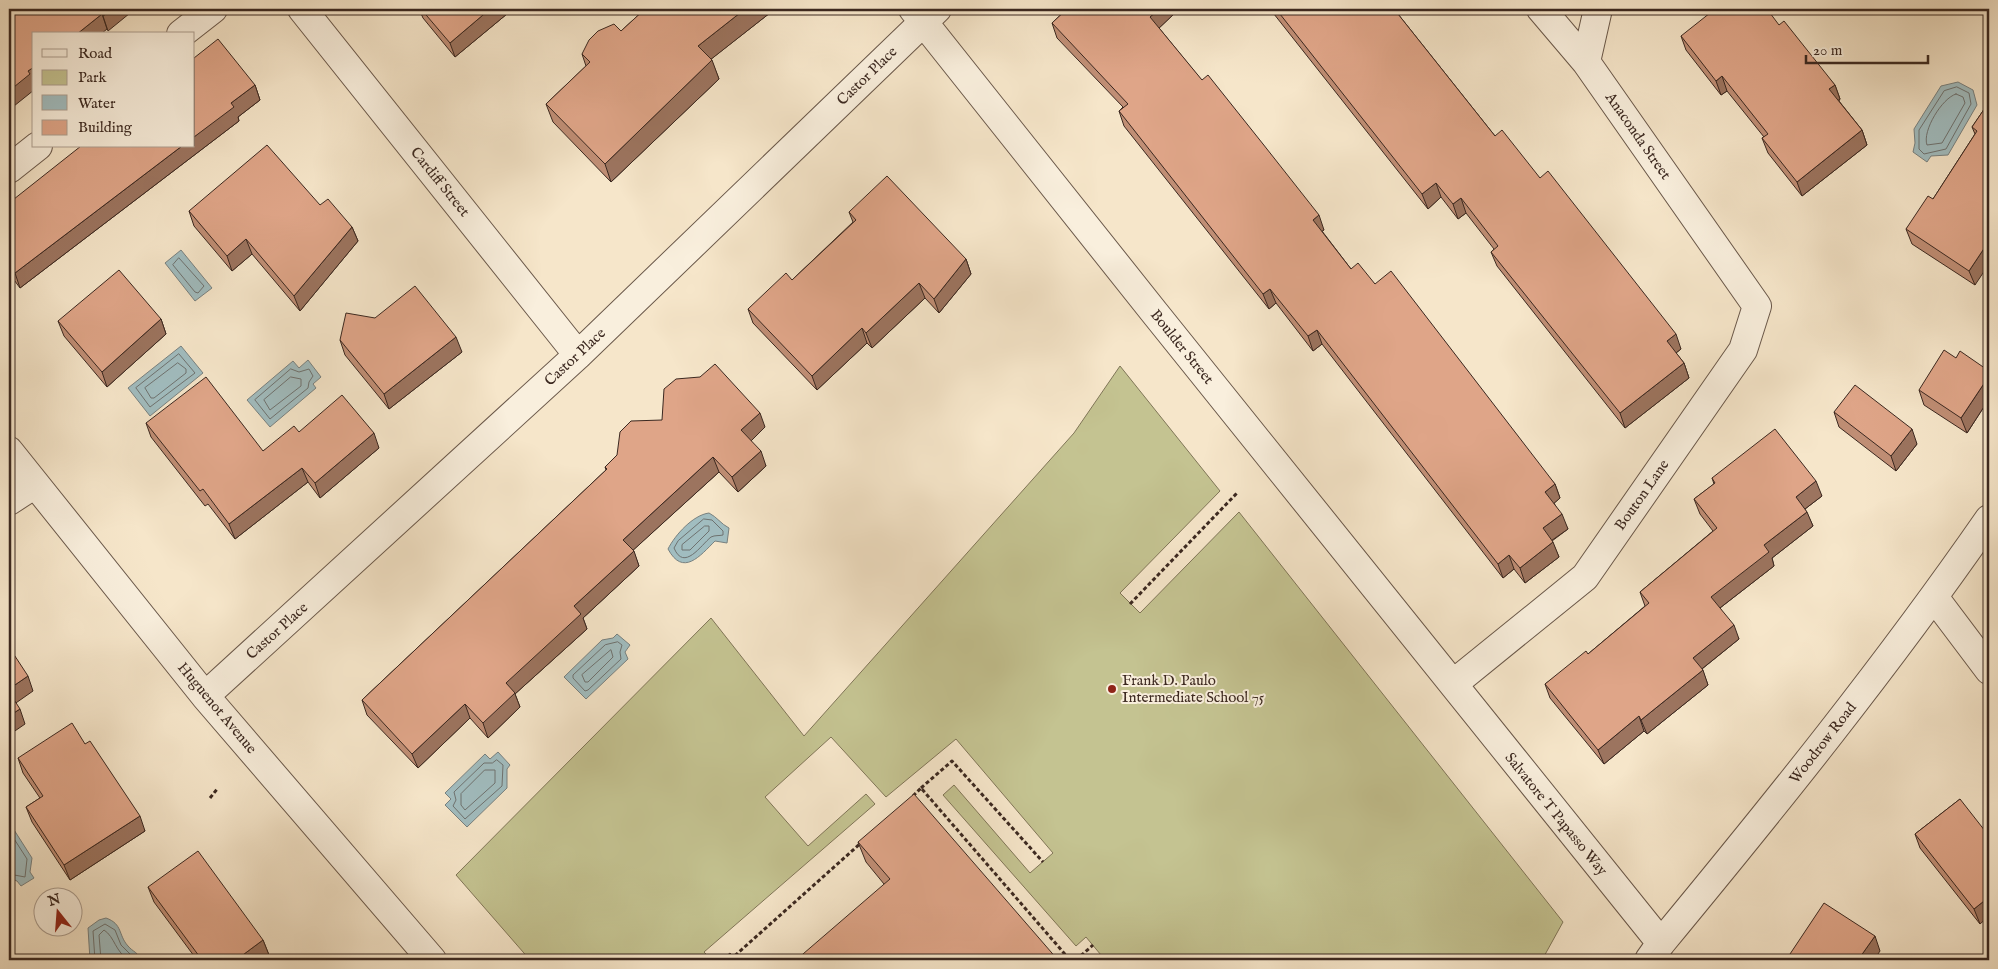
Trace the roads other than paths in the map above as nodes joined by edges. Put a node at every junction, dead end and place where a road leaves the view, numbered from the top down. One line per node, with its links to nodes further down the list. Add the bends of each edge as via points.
1 (214, 9): 6 (street)
2 (302, 9): 11 (street, Cardiff Street)
3 (1541, 9): 7 (street, Anaconda Street)
4 (1598, 9): 7 (street)
5 (925, 13): 11 (street, Castor Place); 18 (street, Boulder Street)
6 (185, 32)
7 (1586, 62): 10 (street, Anaconda Street)
8 (35, 148): 9 (street)
9 (9, 169)
10 (1730, 266): 18 (street, Bouton Lane, via 1758,306 1743,350 1585,577)
11 (578, 355): 19 (street, Castor Place)
12 (9, 451): 13 (street, Huguenot Avenue)
13 (35, 484): 14 (street); 19 (street, Huguenot Avenue)
14 (9, 501)
15 (1989, 519): 16 (street, Woodrow Road)
16 (1934, 598): 17 (street); 20 (street, Woodrow Road, via 1802,771)
17 (1989, 670)
18 (1453, 684): 20 (street, Salvatore T Papasso Way)
19 (205, 696): 21 (street, Huguenot Avenue)
20 (1655, 951)
21 (432, 960)

